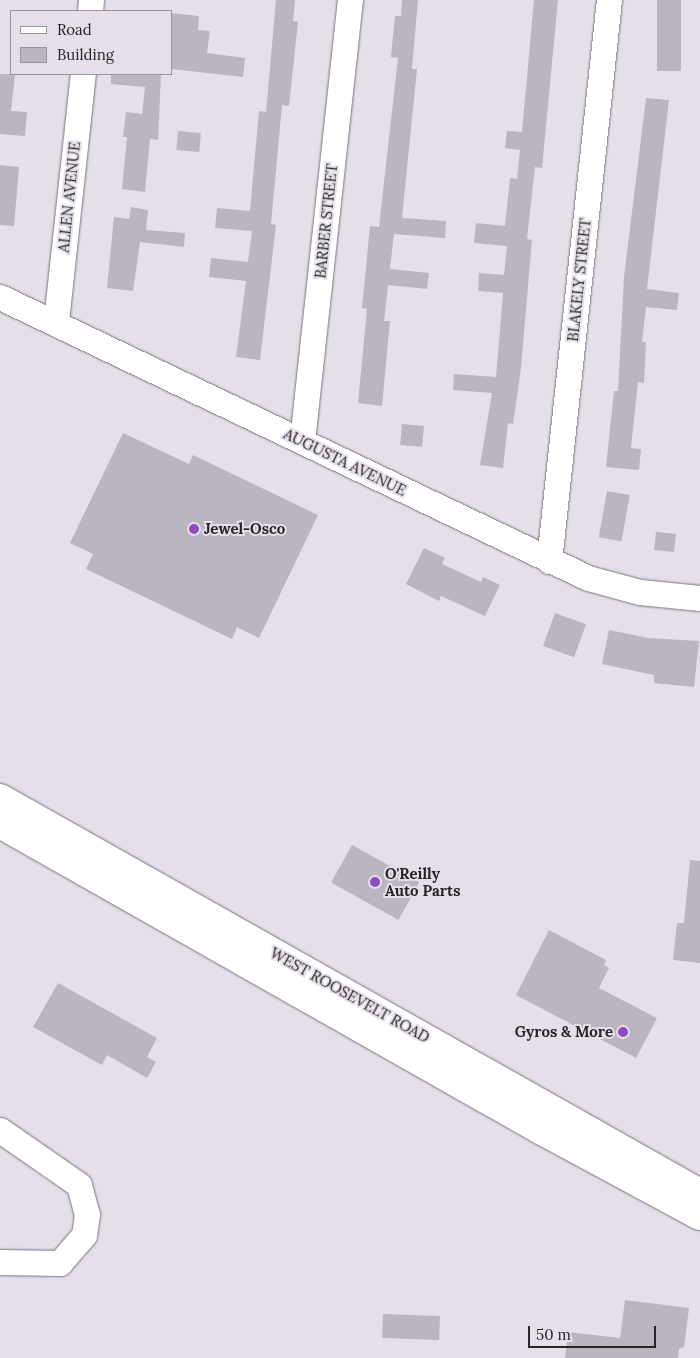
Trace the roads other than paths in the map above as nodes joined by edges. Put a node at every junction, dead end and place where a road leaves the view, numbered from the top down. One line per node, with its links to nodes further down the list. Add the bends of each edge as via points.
1 (350, 0): 6 (street, BARBER STREET)
2 (609, 0): 7 (street, BLAKELY STREET)
3 (83, 75): 5 (street, ALLEN AVENUE)
4 (0, 296): 5 (street, AUGUSTA AVENUE)
5 (56, 321): 6 (street, AUGUSTA AVENUE)
6 (302, 441): 7 (street, AUGUSTA AVENUE)
7 (549, 561): 8 (street, AUGUSTA AVENUE, via 605,584 640,592)
8 (700, 598)
9 (0, 798): 12 (main road, WEST ROOSEVELT ROAD)
10 (0, 824): 13 (main road, WEST ROOSEVELT ROAD, via 534,1126)
11 (0, 1130): 14 (street, via 79,1185 87,1214 84,1235 60,1263)
12 (700, 1193)
13 (700, 1216)
14 (0, 1262)

